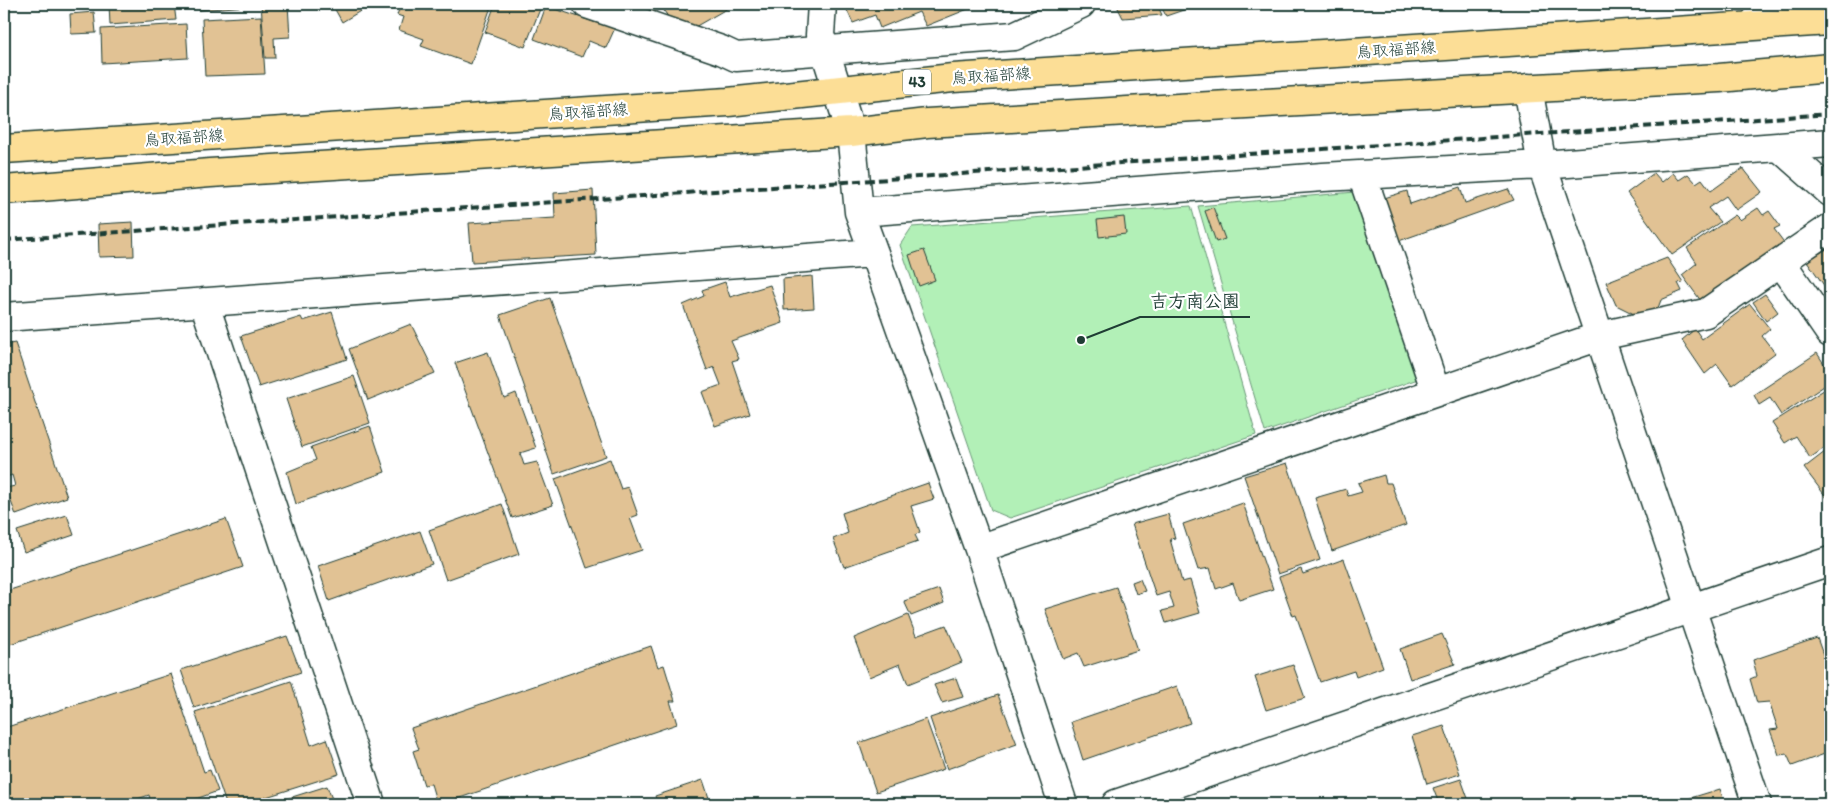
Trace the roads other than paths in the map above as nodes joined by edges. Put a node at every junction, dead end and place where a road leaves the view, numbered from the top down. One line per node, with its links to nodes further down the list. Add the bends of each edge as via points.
1 (587, 4): 7 (street, via 736,57)
2 (822, 4): 7 (street, via 820,35)
3 (1080, 4): 7 (street, via 1014,36)
4 (1811, 4): 6 (street)
5 (1830, 21): 6 (main road, 鳥取福部線 / 43)
6 (1731, 28): 10 (main road, 鳥取福部線 / 43, via 953,78)
7 (825, 49): 10 (street)
8 (1830, 68): 9 (main road, via 1719,78)
9 (1528, 88): 11 (main road, via 927,123); 15 (street)
10 (838, 90): 11 (street); 14 (main road, 鳥取福部線 / 43, via 728,102)
11 (851, 132): 17 (main road, via 210,173); 19 (street)
12 (1830, 144): 13 (street)
13 (1779, 147): 15 (street); 18 (street)
14 (4, 149)
15 (1542, 165): 16 (street); 26 (street)
16 (1362, 175): 19 (street); 27 (street)
17 (4, 190)
18 (1830, 192)
19 (859, 212): 21 (street)
20 (1830, 228): 22 (street)
21 (874, 253): 23 (street); 28 (street)
22 (1781, 262): 25 (street); 26 (street, via 1706,313)
23 (204, 302): 24 (street); 31 (street)
24 (4, 317)
25 (1830, 333)
26 (1600, 336): 27 (street); 30 (street)
27 (1436, 392): 28 (street)
28 (979, 549): 32 (street)
29 (1830, 561): 30 (street)
30 (1691, 608): 33 (street); 34 (street)
31 (371, 804)
32 (1063, 804)
33 (1116, 804)
34 (1757, 804)

